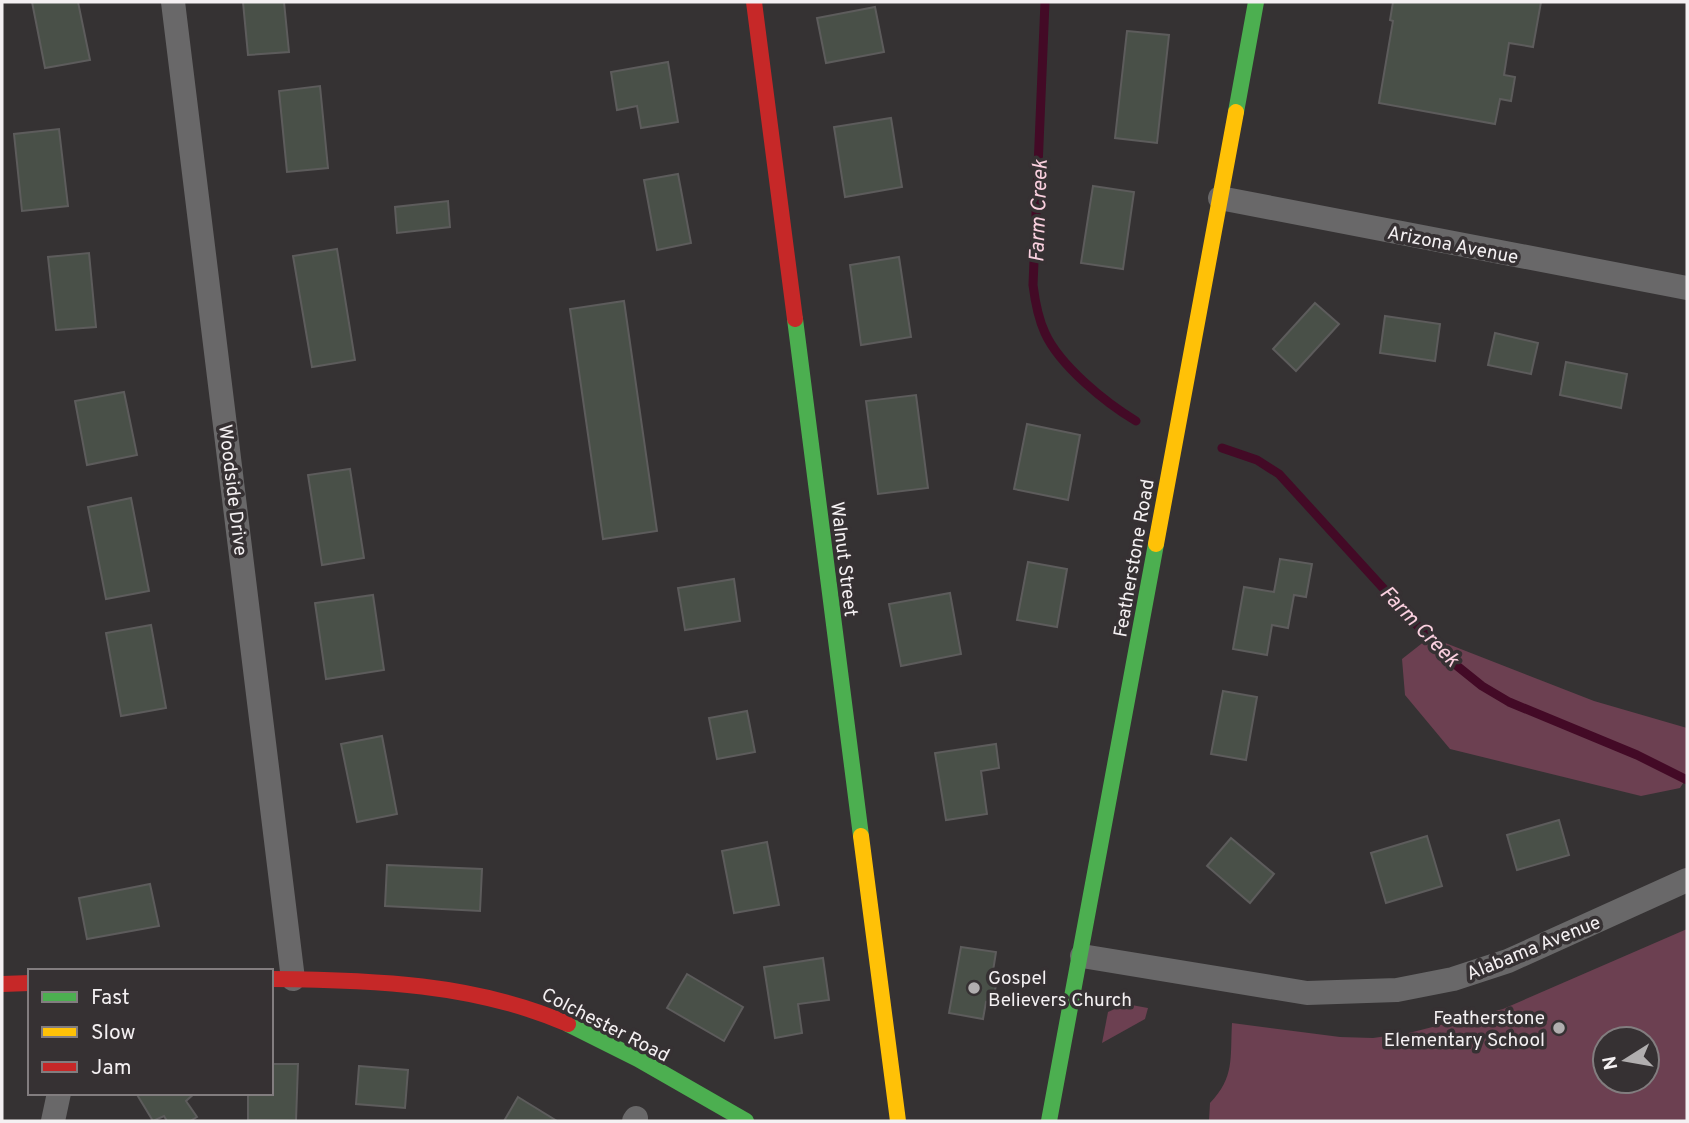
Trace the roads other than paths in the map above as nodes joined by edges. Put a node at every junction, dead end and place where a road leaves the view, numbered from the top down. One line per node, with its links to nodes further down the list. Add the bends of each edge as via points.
1 (173, 2): 8 (street, Woodside Drive)
2 (754, 2): 14 (street, Walnut Street)
3 (1255, 2): 4 (street, Featherstone Road)
4 (1220, 198): 5 (street, Arizona Avenue); 7 (street, Featherstone Road)
5 (1687, 288)
6 (1687, 880): 7 (street, Alabama Avenue, via 1508,961 1453,979 1397,990 1307,993)
7 (1082, 956): 15 (street, Featherstone Road)
8 (282, 979): 13 (street, Colchester Road, via 432,988 525,1007 586,1034)
9 (28, 983): 10 (street)
10 (2, 984)
11 (59, 1095): 12 (street)
12 (53, 1121)
13 (746, 1121)
14 (898, 1121)
15 (1049, 1121)

